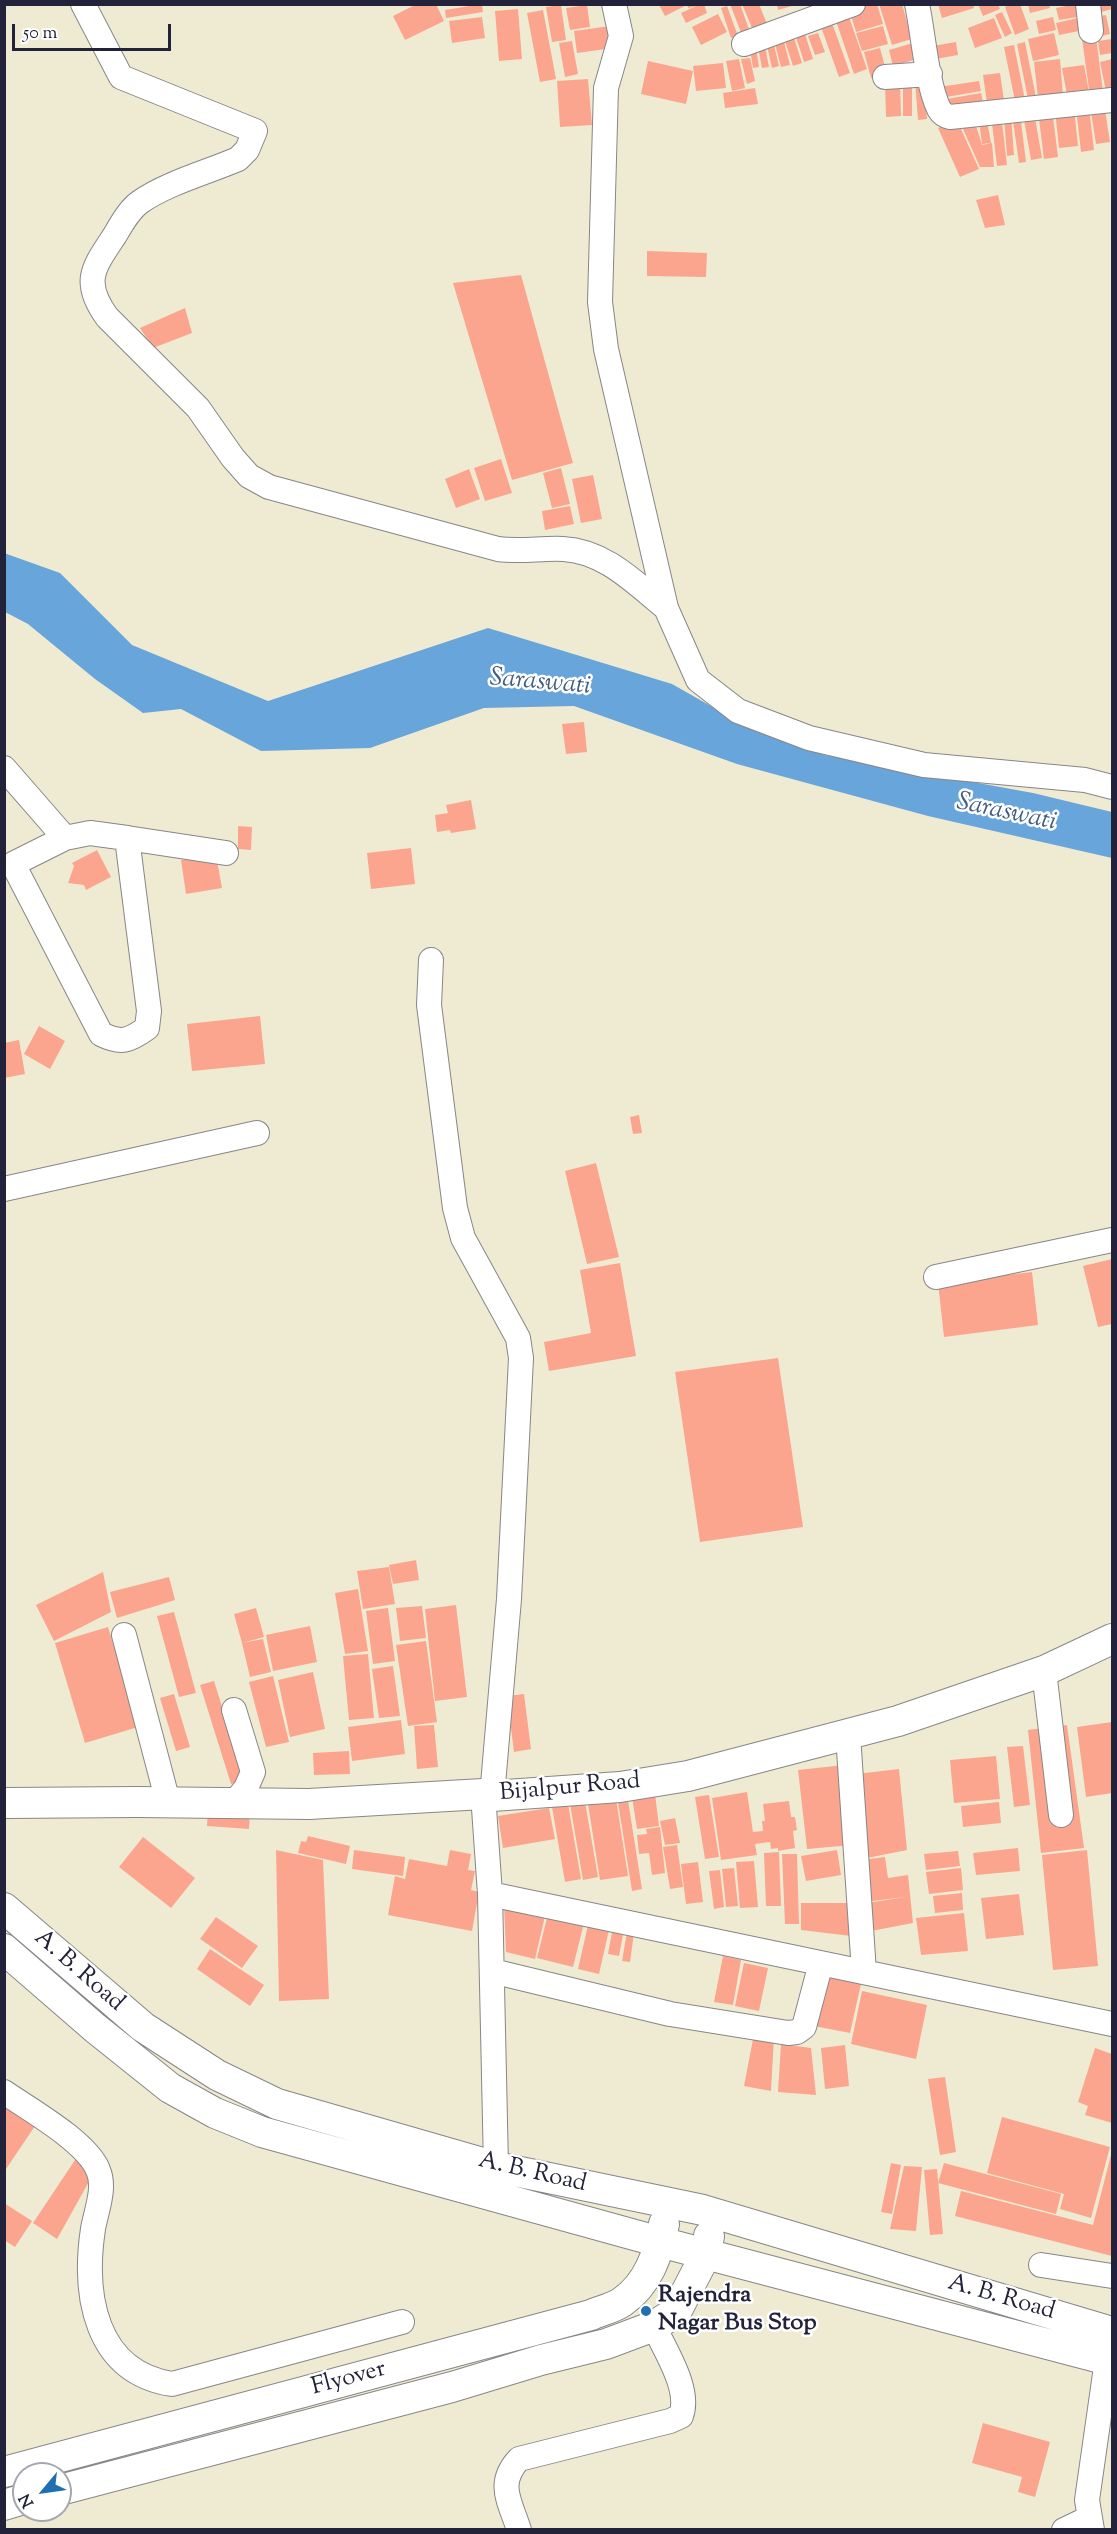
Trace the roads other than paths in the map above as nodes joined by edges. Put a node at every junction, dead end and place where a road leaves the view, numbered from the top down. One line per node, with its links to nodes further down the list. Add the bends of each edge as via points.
1 (83, 4): 11 (street, via 121,77 255,131 247,150 238,159 152,195 129,212 93,269 92,285 97,303 107,317 198,408 249,476 268,488 498,549 585,552 606,560)
2 (614, 4): 11 (street, via 621,36 606,88 600,303 606,348)
3 (853, 4): 7 (street)
4 (917, 4): 8 (street)
5 (1088, 4): 6 (street)
6 (1091, 31)
7 (744, 44)
8 (930, 74): 9 (street); 10 (street, via 939,109 950,117)
9 (885, 77)
10 (1113, 100)
11 (666, 608): 13 (street, via 698,680 738,711 809,738 924,765 1085,780)
12 (4, 768): 14 (street)
13 (1113, 787)
14 (65, 838): 15 (street, via 90,833); 17 (street)
15 (127, 838): 16 (street); 17 (street, via 149,1011 147,1028 131,1040 112,1040 101,1034)
16 (226, 853)
17 (9, 867)
18 (431, 960): 28 (street, via 429,1005 455,1208 463,1238 518,1338 520,1358 509,1599)
19 (257, 1133): 20 (street)
20 (4, 1189)
21 (1113, 1240): 22 (street)
22 (936, 1276)
23 (124, 1635): 29 (street)
24 (1113, 1639): 25 (main road, Bijalpur Road)
25 (1044, 1671): 27 (main road, Bijalpur Road); 32 (street)
26 (234, 1710): 31 (street, via 252,1772)
27 (848, 1735): 28 (main road, Bijalpur Road, via 688,1776 620,1787); 38 (street)
28 (488, 1795): 31 (main road, Bijalpur Road, via 309,1804); 33 (street)
29 (168, 1802): 30 (main road, Bijalpur Road); 31 (main road, Bijalpur Road)
30 (4, 1803)
31 (234, 1803)
32 (1061, 1815)
33 (490, 1894): 36 (street); 37 (street)
34 (4, 1908): 41 (main road, A. B. Road, via 143,2027 217,2075 277,2104)
35 (5, 1952): 44 (main road, A. B. Road, via 170,2088 215,2113 262,2132)
36 (821, 1963): 37 (street, via 804,2027 788,2033 670,2014); 38 (street)
37 (492, 1971): 41 (street)
38 (864, 1972): 39 (street)
39 (1113, 2024)
40 (4, 2092): 48 (street, via 80,2146 93,2160 101,2187 90,2271 99,2326 113,2352 129,2368 151,2381 172,2384)
41 (496, 2167): 42 (main road, A. B. Road)
42 (669, 2203): 43 (main road, A. B. Road); 44 (main road, Flyover)
43 (714, 2214): 45 (main road, Flyover); 50 (main road, A. B. Road)
44 (660, 2242): 45 (main road, A. B. Road); 51 (main road, Flyover, via 646,2280 621,2303 591,2315)
45 (705, 2254): 49 (main road, Flyover, via 676,2312); 50 (main road, A. B. Road)
46 (1041, 2265): 47 (street)
47 (1113, 2276)
48 (402, 2322)
49 (654, 2326): 52 (main road, Flyover, via 606,2344 452,2387); 54 (street, via 684,2392 681,2416 519,2459 505,2484)
50 (1111, 2351): 53 (street, via 1087,2500)
51 (4, 2472)
52 (72, 2487)
53 (1091, 2524): 55 (street)
54 (519, 2529)
55 (1064, 2529)

